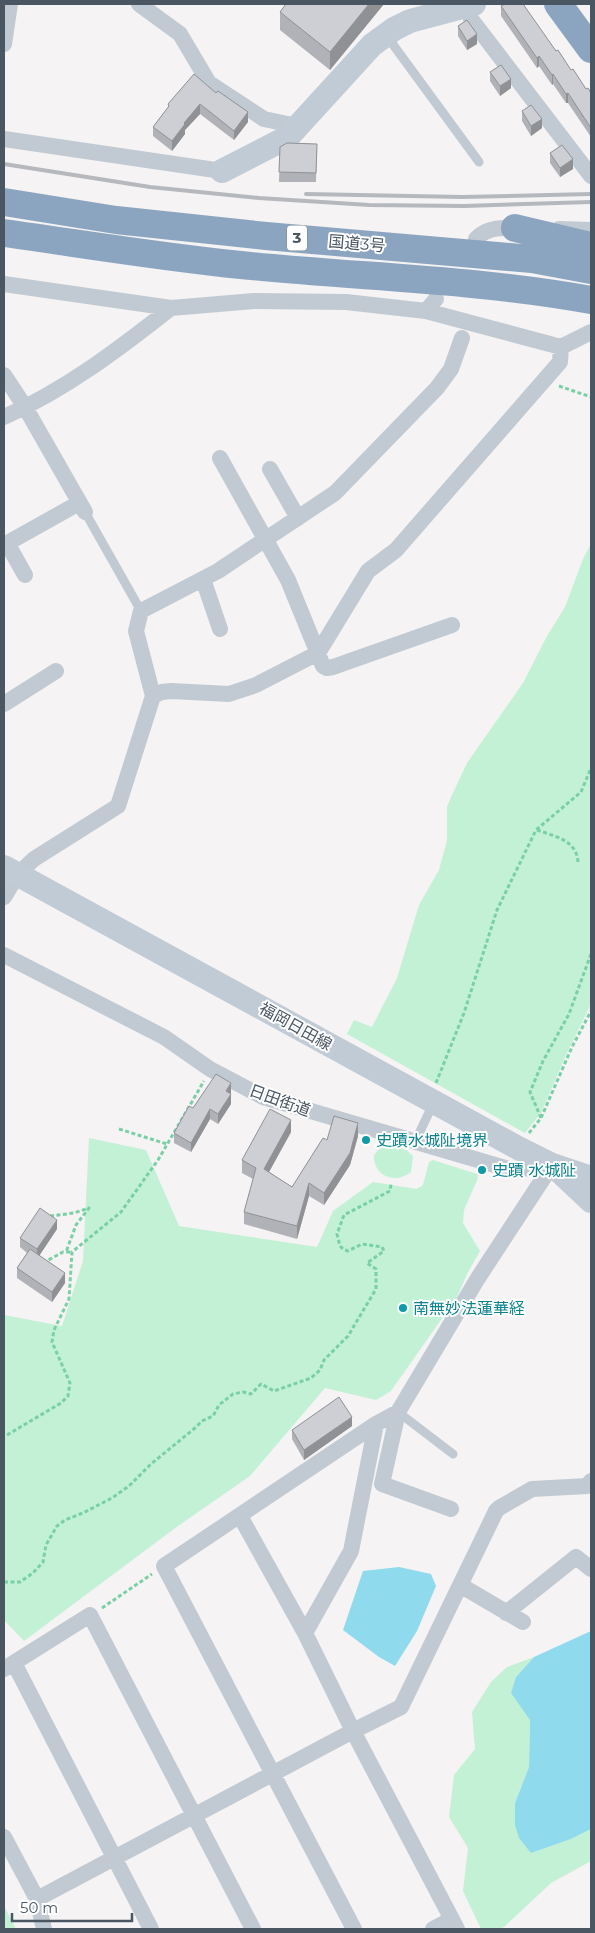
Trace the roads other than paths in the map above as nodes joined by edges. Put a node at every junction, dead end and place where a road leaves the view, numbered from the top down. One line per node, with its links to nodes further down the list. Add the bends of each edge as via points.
1 (10, 4): 6 (street)
2 (139, 4): 8 (street, via 180,34 209,83 264,119)
3 (558, 4): 7 (highway)
4 (470, 5): 5 (main road, via 410,21); 12 (street, via 471,19)
5 (386, 35): 8 (main road, via 372,45); 10 (lane)
6 (4, 44)
7 (591, 49)
8 (297, 126): 11 (main road, via 288,137)
9 (4, 139): 11 (street)
10 (479, 162)
11 (222, 171)
12 (591, 176)
13 (4, 202): 21 (highway, 国道3号 / 3, via 116,220 532,259)
14 (515, 228): 15 (street); 17 (street, via 488,229); 18 (highway)
15 (591, 230)
16 (4, 233): 20 (highway, 国道3号 / 3)
17 (476, 239)
18 (591, 246)
19 (4, 250): 20 (highway)
20 (149, 254): 23 (highway, 国道3号 / 3, via 476,285)
21 (591, 270)
22 (4, 284): 24 (street)
23 (591, 300)
24 (172, 308): 27 (street, via 254,301 431,305); 29 (street, via 111,355)
25 (591, 332): 27 (street)
26 (462, 338): 34 (street, via 451,369 438,388 335,493)
27 (561, 347): 42 (street, via 560,362 396,550 368,571)
28 (4, 375): 29 (street)
29 (25, 407): 30 (street); 33 (street)
30 (4, 416)
31 (220, 458): 35 (street)
32 (270, 469): 34 (street)
33 (82, 508): 36 (street); 39 (lane)
34 (298, 518): 35 (street)
35 (267, 540): 38 (street); 42 (street, via 288,580)
36 (5, 544): 37 (street)
37 (25, 575)
38 (203, 579): 39 (street); 41 (street)
39 (141, 611): 44 (street, via 136,631)
40 (452, 625): 42 (street, via 333,667 323,666)
41 (220, 629)
42 (318, 653): 44 (street, via 256,686 229,694 171,691)
43 (56, 671): 45 (street)
44 (154, 696): 46 (street, via 118,806)
45 (4, 704)
46 (11, 870): 47 (street); 49 (main road, 福岡日田線)
47 (4, 897)
48 (4, 955): 50 (street, 日田街道, via 164,1037 210,1069 263,1097)
49 (431, 1100): 50 (lane); 51 (main road, 福岡日田線)
50 (415, 1142): 51 (street, 日田街道, via 512,1170)
51 (552, 1165): 52 (main road, 福岡日田線); 53 (main road); 54 (street, via 478,1278)
52 (591, 1178)
53 (591, 1201)
54 (398, 1412): 55 (street); 56 (lane); 58 (street, via 382,1484)
55 (376, 1424): 59 (street); 64 (street, via 351,1551)
56 (452, 1454)
57 (591, 1481): 61 (street, via 587,1486 532,1489 499,1508)
58 (451, 1509)
59 (240, 1516): 64 (street); 67 (street, via 162,1568)
60 (591, 1569): 62 (street, via 576,1557)
61 (460, 1585): 62 (street); 66 (street, via 401,1708)
62 (506, 1612): 63 (street)
63 (523, 1622)
64 (305, 1633): 66 (street)
65 (9, 1666): 68 (street, via 90,1615); 70 (street)
66 (353, 1731): 67 (street); 72 (street)
67 (272, 1774): 68 (street); 76 (street)
68 (194, 1816): 70 (street); 75 (street)
69 (4, 1837): 71 (street)
70 (115, 1858): 71 (street); 74 (street)
71 (37, 1899): 73 (street)
72 (455, 1924): 77 (street)
73 (44, 1929)
74 (151, 1929)
75 (253, 1929)
76 (354, 1929)
77 (433, 1929)

